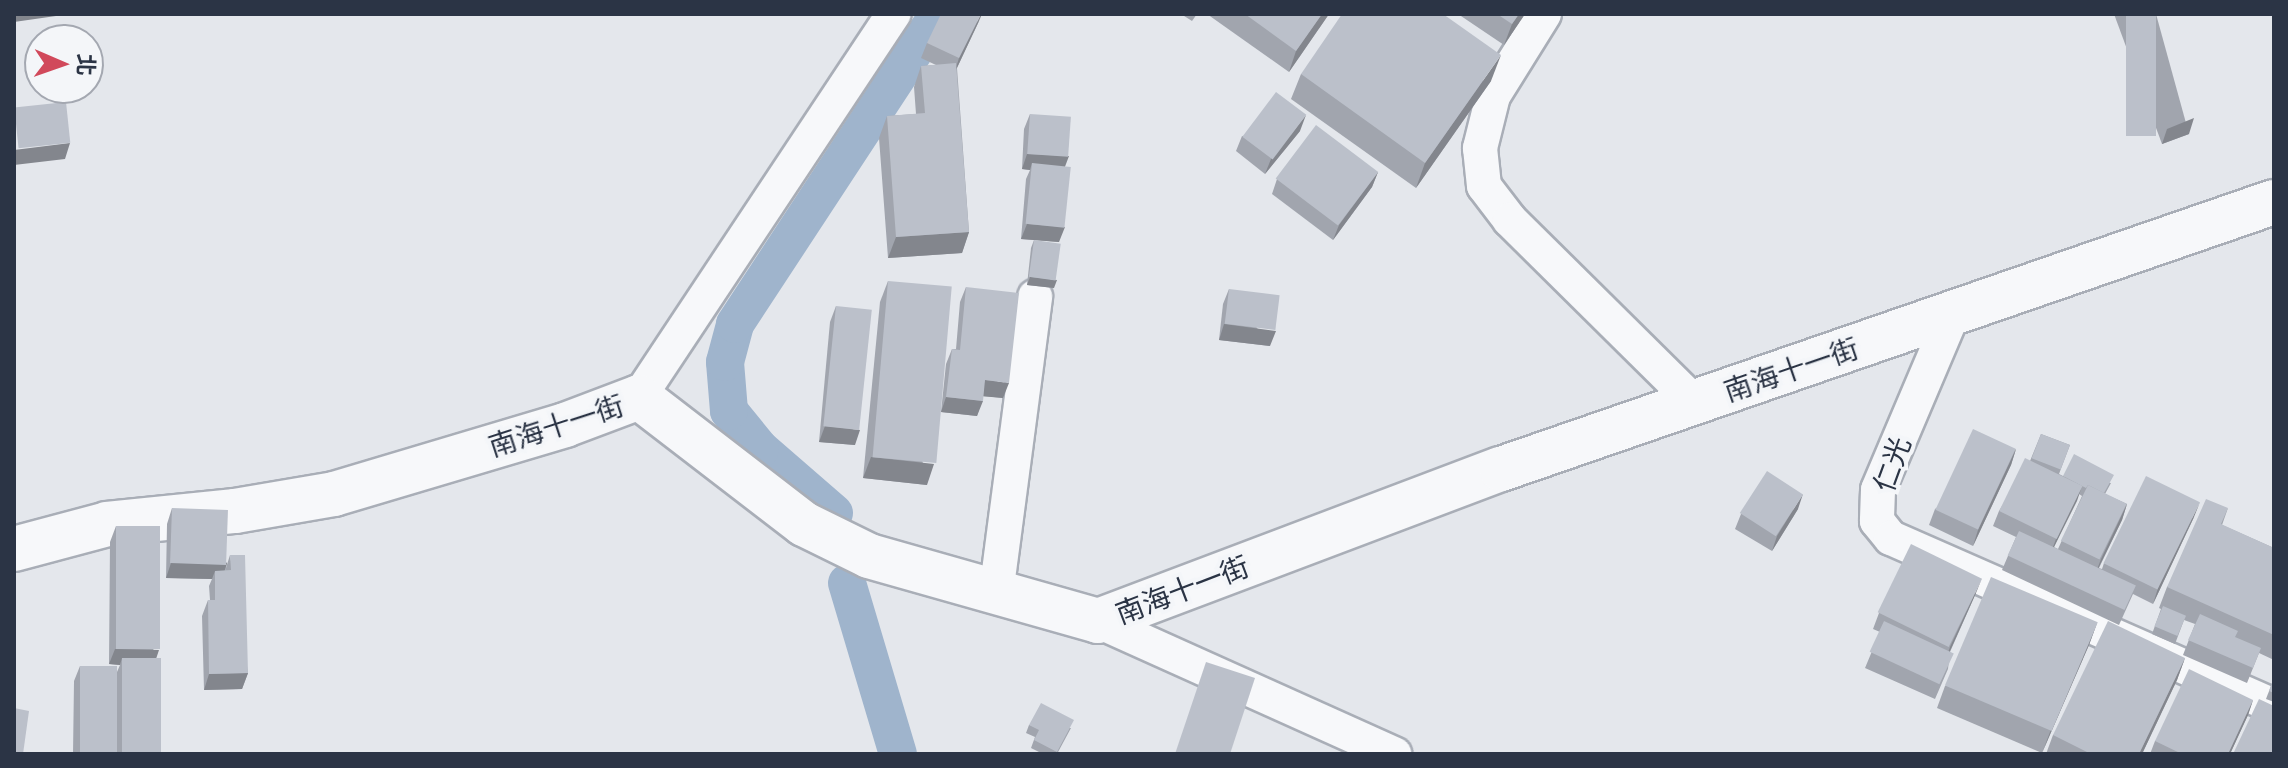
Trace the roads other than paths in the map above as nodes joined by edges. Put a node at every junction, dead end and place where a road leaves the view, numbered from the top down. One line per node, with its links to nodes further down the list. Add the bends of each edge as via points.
1 (893, 14): 6 (street)
2 (1544, 14): 7 (street, via 1490,66 1480,148 1484,186 1510,220)
3 (2274, 202): 5 (street, 南海十一街)
4 (1035, 297): 9 (street)
5 (1953, 313): 7 (street, 南海十一街); 11 (street, 仁光, via 1878,490 1877,521 1891,538)
6 (639, 397): 8 (street, 南海十一街, via 565,425 334,494 107,524); 9 (street, 南海十一街, via 804,524 869,556)
7 (1694, 402): 10 (street, 南海十一街)
8 (14, 549)
9 (996, 594): 10 (street, 南海十一街)
10 (1098, 621): 12 (street)
11 (2274, 706)
12 (1394, 754)

